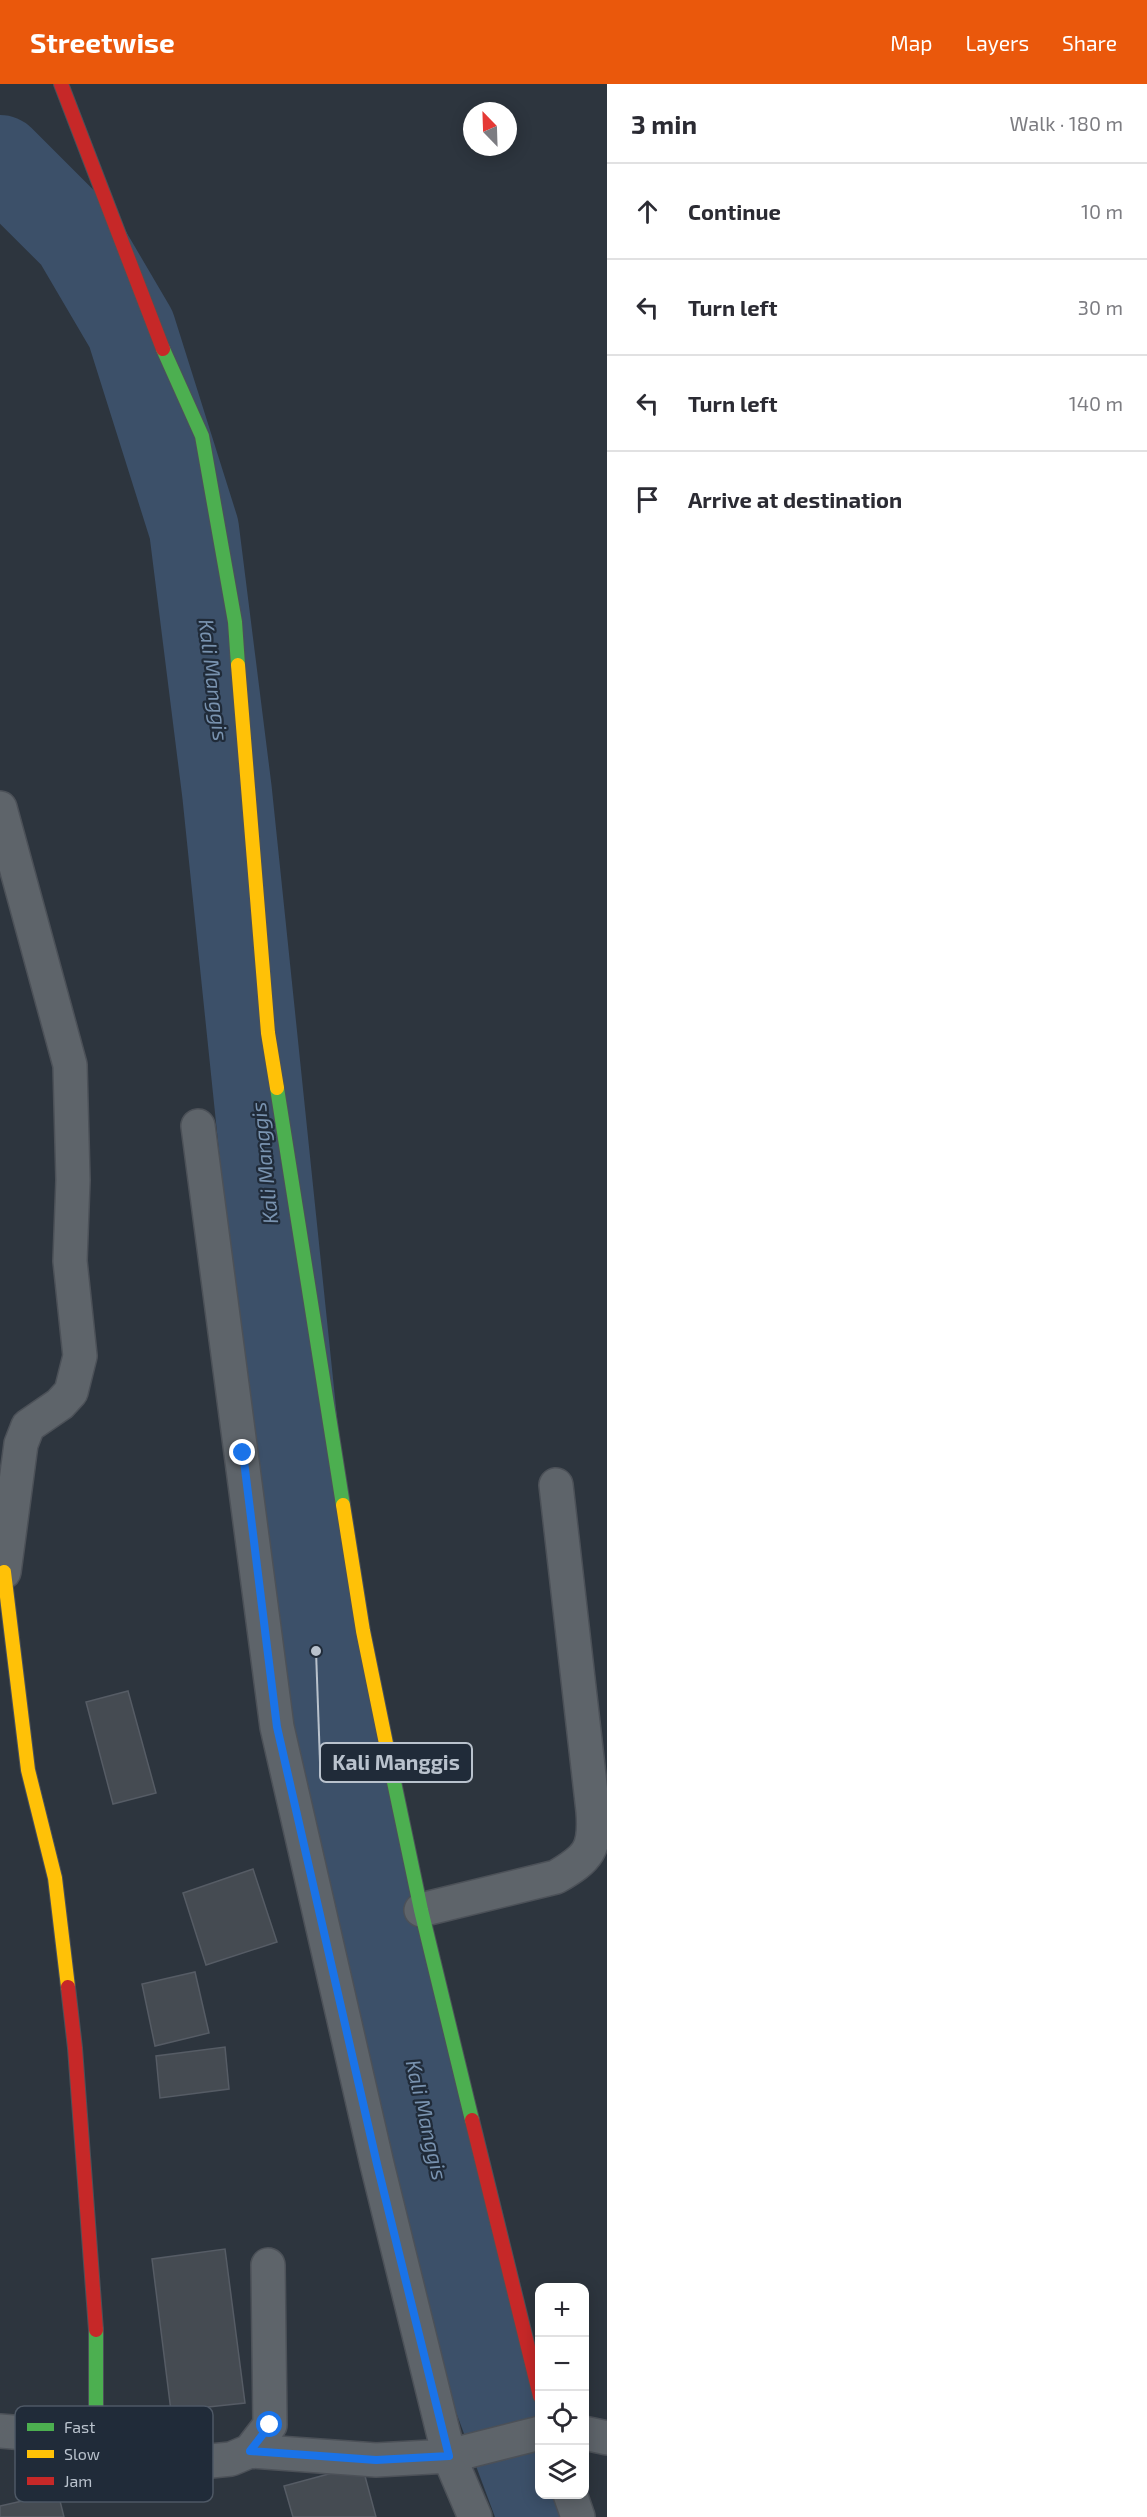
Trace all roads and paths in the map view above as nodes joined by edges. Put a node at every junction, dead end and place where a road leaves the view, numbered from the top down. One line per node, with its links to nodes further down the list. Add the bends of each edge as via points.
1 (61, 84): 6 (street, via 160,341 202,436 235,622 268,1033 363,1631)
2 (0, 808): 5 (street, via 70,1065 70,1261 80,1356 71,1392 28,1426 21,1444)
3 (198, 1126): 16 (street, via 277,1727 377,2164)
4 (556, 1485): 6 (street, via 593,1811 595,1835 591,1851 576,1866 556,1876)
5 (2, 1573): 9 (street, via 28,1770 55,1878 75,2048 96,2327)
6 (421, 1910): 8 (street)
7 (268, 2265): 15 (street, via 270,2425)
8 (539, 2391)
9 (96, 2406)
10 (0, 2431): 11 (street)
11 (15, 2432)
12 (589, 2434): 14 (street)
13 (535, 2435): 16 (street)
14 (607, 2438)
15 (250, 2451): 16 (street, via 376,2460); 17 (street)
16 (457, 2455): 19 (street)
17 (213, 2461)
18 (572, 2499): 20 (street)
19 (475, 2517)
20 (578, 2517)

